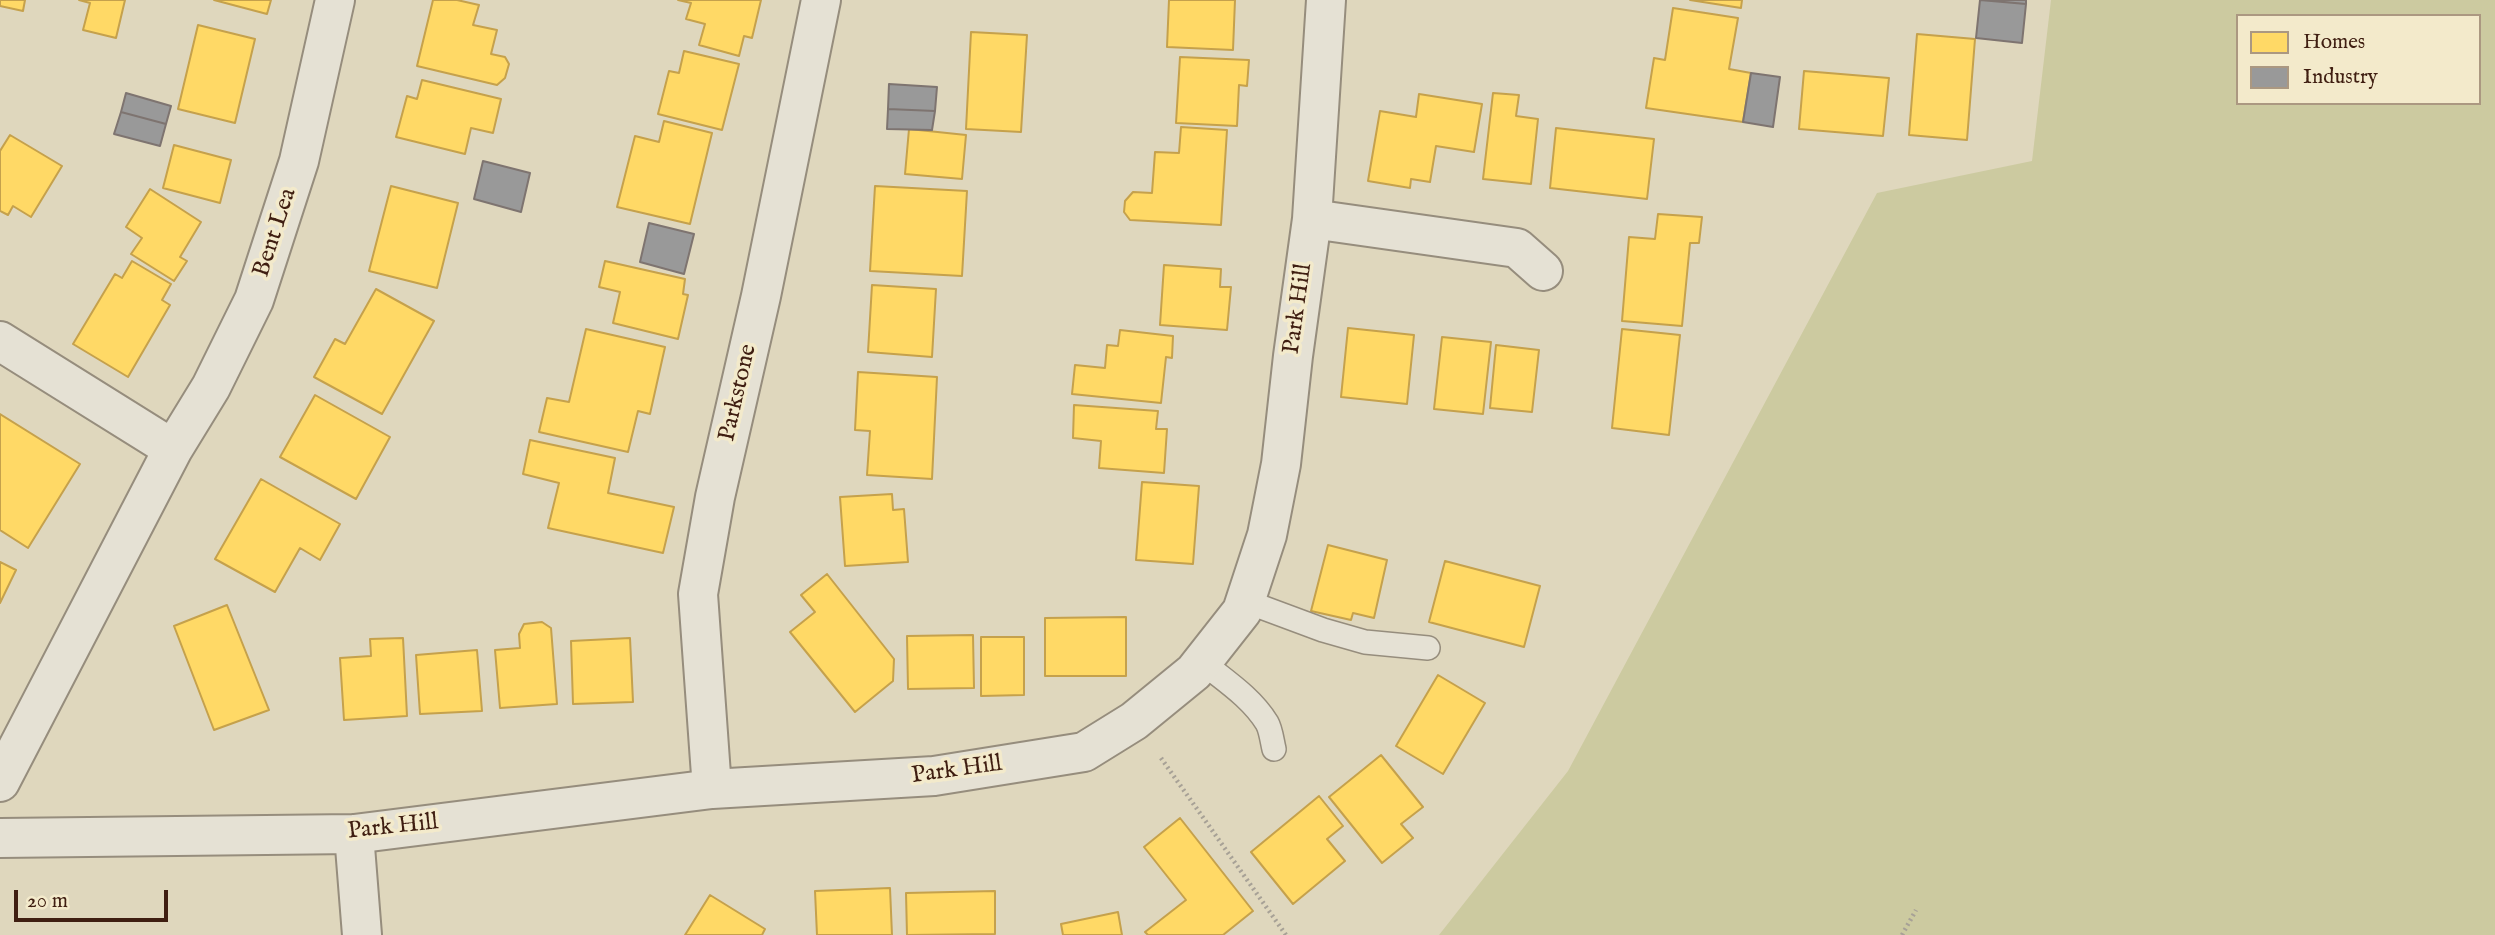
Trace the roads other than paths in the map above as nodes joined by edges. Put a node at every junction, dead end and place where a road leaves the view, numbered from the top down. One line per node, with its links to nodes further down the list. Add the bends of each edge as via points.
1 (335, 0): 7 (street, Bent Lea, via 299,161 254,300 211,387)
2 (821, 0): 13 (street, Parkstone, via 698,594)
3 (1326, 0): 4 (street, Park Hill)
4 (1312, 219): 5 (street, via 1517,248); 8 (street, Park Hill, via 1281,464 1267,535)
5 (1543, 271)
6 (0, 341): 7 (street)
7 (173, 449): 12 (street, Bent Lea)
8 (1245, 601): 9 (lane, via 1365,642); 10 (street, Park Hill)
9 (1428, 648)
10 (1202, 662): 11 (lane, via 1256,708 1268,725); 13 (street, Park Hill, via 1134,721 1084,752 934,776)
11 (1274, 749)
12 (0, 782)
13 (712, 789): 14 (street, Park Hill)
14 (354, 834): 15 (street, Park Hill); 16 (street)
15 (0, 838)
16 (362, 935)

